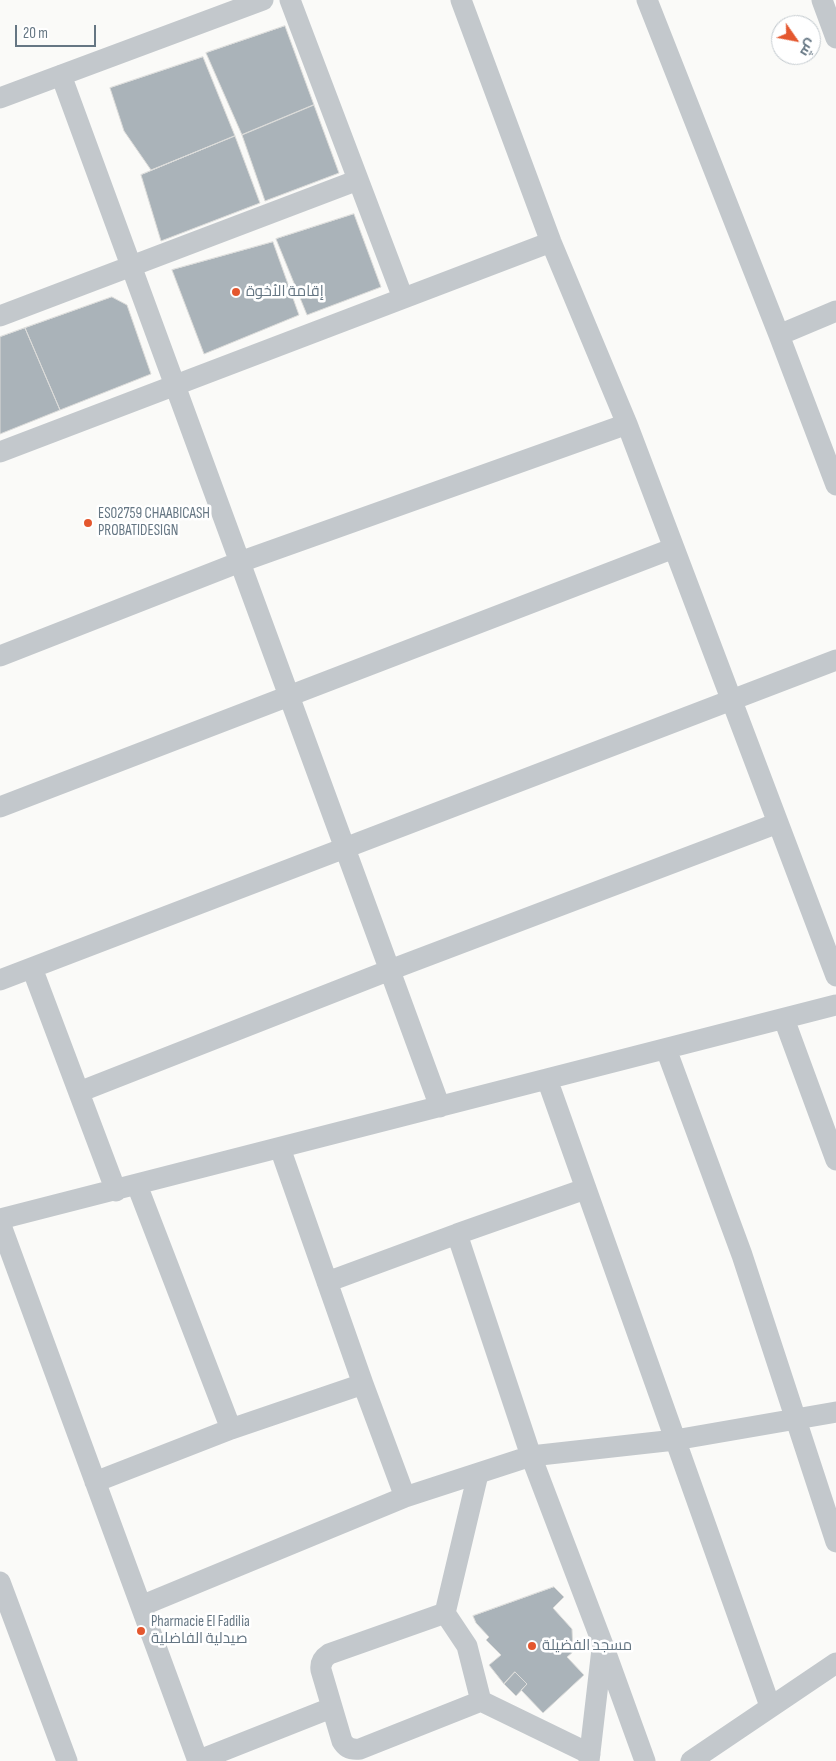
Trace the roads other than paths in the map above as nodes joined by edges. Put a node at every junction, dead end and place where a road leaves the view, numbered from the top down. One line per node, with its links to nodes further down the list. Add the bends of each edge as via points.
1 (263, 0): 7 (street)
2 (290, 0): 9 (street)
3 (461, 0): 10 (street)
4 (648, 0): 15 (street)
5 (822, 0): 6 (street)
6 (836, 38)
7 (61, 75): 8 (street); 11 (street)
8 (0, 98)
9 (358, 180): 11 (street); 12 (street)
10 (551, 242): 12 (street); 17 (street)
11 (132, 267): 14 (street); 16 (street)
12 (403, 298): 16 (street)
13 (836, 311): 15 (street)
14 (0, 316)
15 (780, 335): 19 (street)
16 (174, 385): 18 (street); 21 (street)
17 (627, 424): 20 (street); 21 (street)
18 (0, 452)
19 (836, 485)
20 (674, 548): 24 (street); 25 (street)
21 (240, 562): 22 (street); 24 (street)
22 (0, 656)
23 (836, 660): 25 (street)
24 (289, 695): 26 (street); 28 (street)
25 (731, 701): 27 (street); 28 (street)
26 (0, 806)
27 (778, 823): 30 (street); 31 (street)
28 (345, 848): 29 (street); 30 (street)
29 (32, 968): 32 (street); 37 (street)
30 (390, 970): 37 (street); 38 (street)
31 (836, 976)
32 (0, 980)
33 (836, 1005): 34 (street)
34 (784, 1018): 35 (street); 40 (street)
35 (666, 1049): 36 (street); 49 (street, via 742,1255)
36 (547, 1079): 38 (street); 42 (street)
37 (79, 1092): 43 (street)
38 (440, 1107): 39 (street)
39 (280, 1148): 41 (street); 46 (street)
40 (836, 1160)
41 (137, 1186): 43 (street); 50 (street)
42 (585, 1189): 45 (street); 51 (street)
43 (116, 1191): 44 (street)
44 (0, 1221): 54 (street)
45 (457, 1234): 46 (street); 52 (street)
46 (327, 1282): 47 (street)
47 (362, 1384): 50 (street); 55 (street)
48 (836, 1412): 49 (street)
49 (795, 1420): 51 (street); 56 (street)
50 (231, 1430): 54 (street)
51 (675, 1440): 52 (street); 63 (street)
52 (531, 1456): 53 (street); 60 (street)
53 (478, 1474): 55 (street); 59 (street)
54 (95, 1482): 58 (street)
55 (404, 1496): 58 (street)
56 (836, 1542)
57 (0, 1582): 66 (street)
58 (141, 1606): 67 (street)
59 (445, 1613): 62 (street, via 467,1646); 64 (street, via 325,1656 320,1666)
60 (603, 1644): 65 (street); 68 (street)
61 (836, 1663): 63 (street)
62 (481, 1700): 64 (street, via 356,1750 344,1744); 65 (street)
63 (770, 1706): 69 (street)
64 (331, 1708): 67 (street)
65 (590, 1757)
66 (67, 1761)
67 (197, 1761)
68 (645, 1761)
69 (691, 1761)

